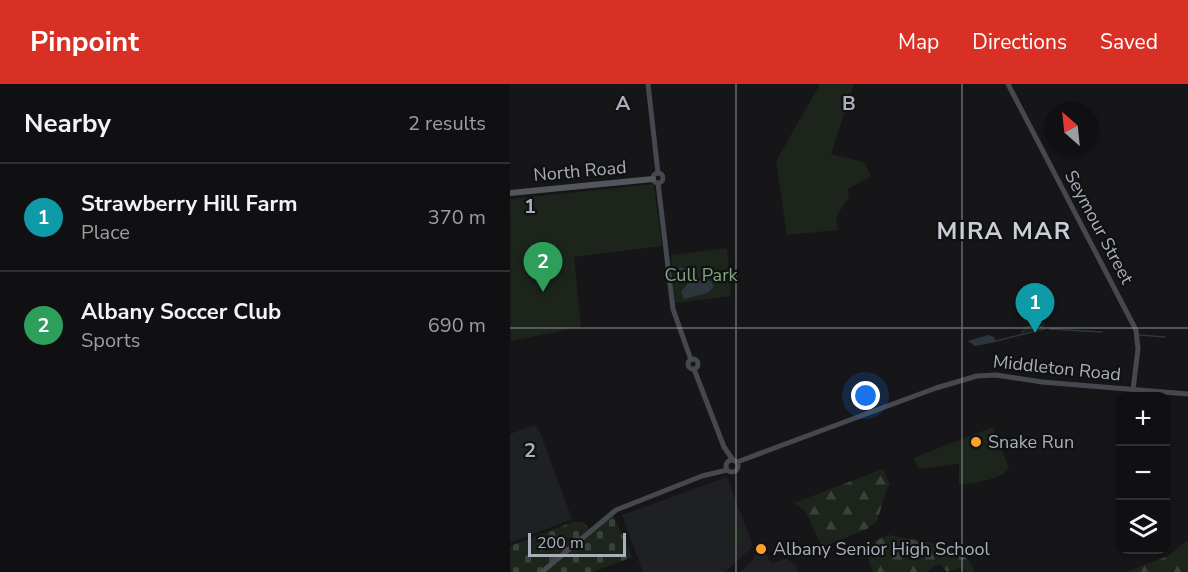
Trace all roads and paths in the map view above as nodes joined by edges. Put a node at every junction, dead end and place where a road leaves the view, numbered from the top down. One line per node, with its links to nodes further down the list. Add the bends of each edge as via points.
1 (648, 84): 3 (main road)
2 (1008, 84): 5 (main road, Seymour Street, via 1136,330)
3 (656, 178): 4 (main road, North Road); 7 (main road, via 674,309)
4 (510, 193)
5 (1133, 390): 6 (main road, Middleton Road); 7 (main road, Middleton Road, via 977,376)
6 (1188, 394)
7 (731, 464): 8 (main road, Middleton Road, via 616,510)
8 (542, 572)

